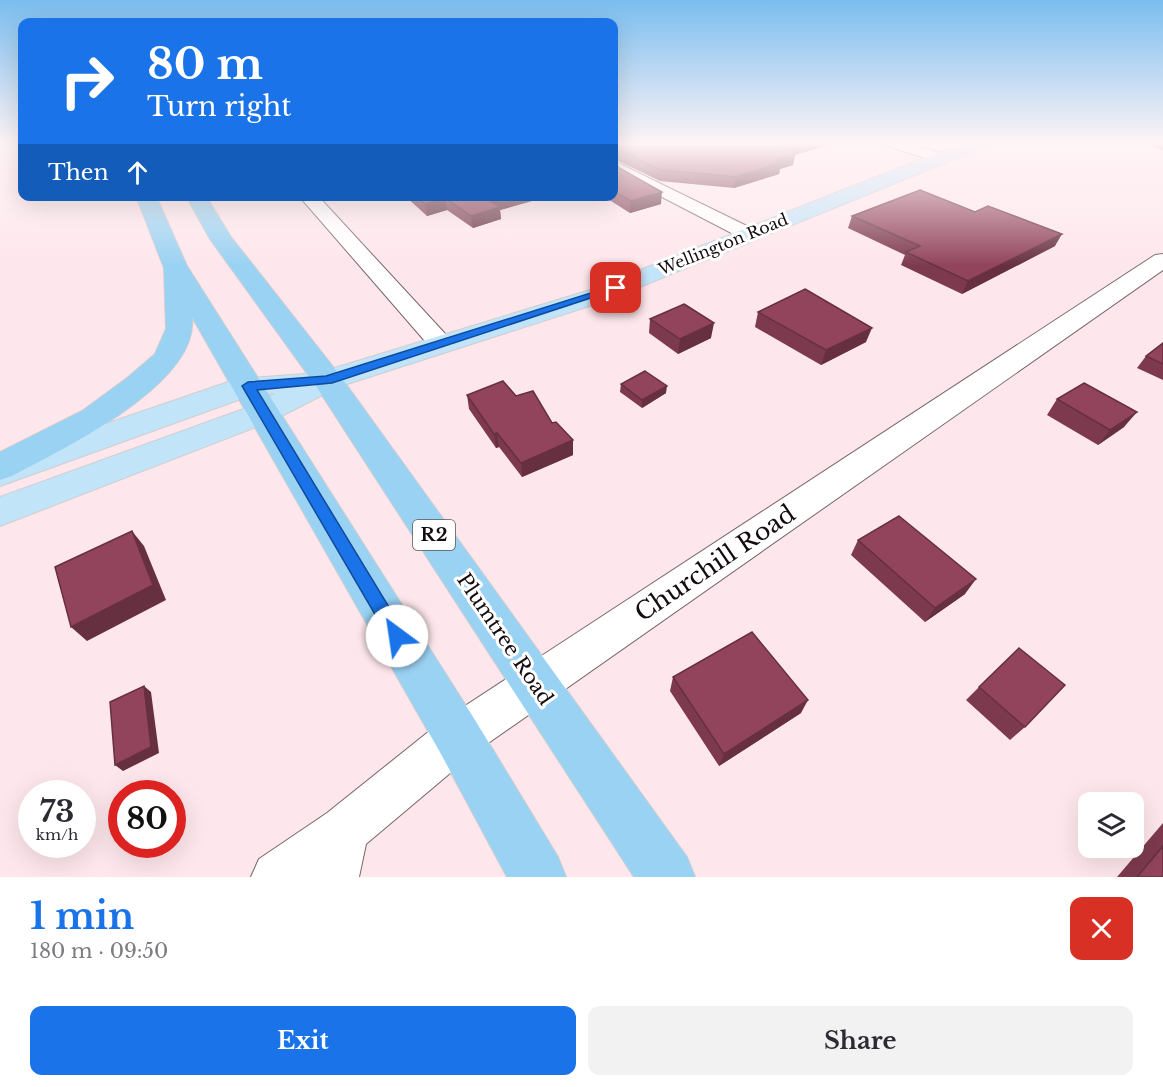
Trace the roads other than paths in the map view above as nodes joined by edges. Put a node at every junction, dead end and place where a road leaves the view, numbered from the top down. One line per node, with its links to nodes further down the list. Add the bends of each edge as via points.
1 (649, 184): 6 (street)
2 (875, 184): 6 (main road, Wellington Road)
3 (148, 201): 8 (highway)
4 (199, 201): 10 (highway, Plumtree Road / R2, via 221,239)
5 (312, 201): 9 (street)
6 (748, 234): 9 (main road, Wellington Road, via 596,296)
7 (1163, 260): 15 (street, Churchill Road)
8 (175, 266): 11 (highway); 12 (highway, via 180,329 167,358 93,419)
9 (440, 343): 10 (main road, Wellington Road)
10 (327, 380): 11 (main road, Wellington Road); 15 (highway, Plumtree Road / R2)
11 (255, 400): 13 (main road); 14 (main road); 16 (highway)
12 (0, 467)
13 (0, 473)
14 (0, 512)
15 (536, 684): 16 (street, Churchill Road); 21 (highway, Plumtree Road / R2)
16 (458, 737): 17 (street, Churchill Road); 20 (highway)
17 (344, 830): 18 (street, Churchill Road); 19 (street)
18 (277, 877)
19 (333, 877)
20 (538, 877)
21 (667, 877)

